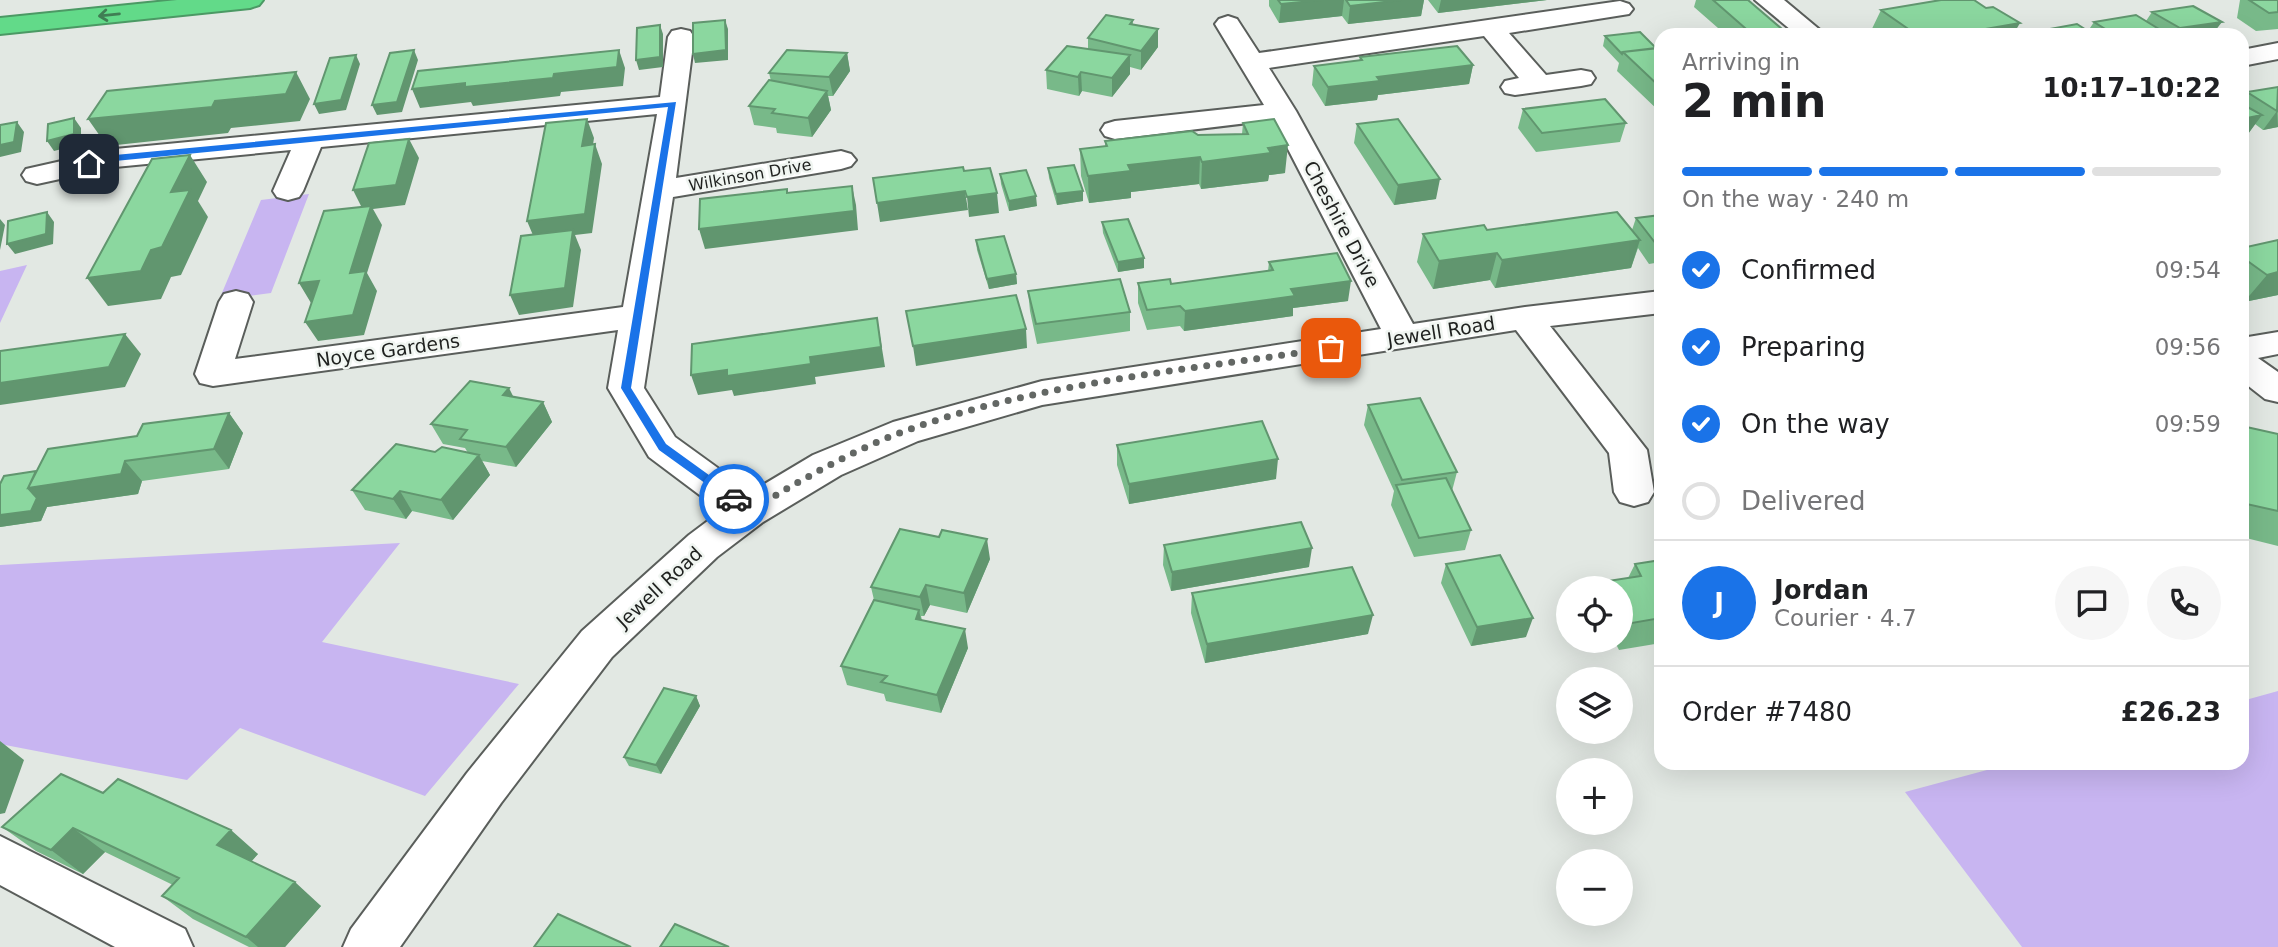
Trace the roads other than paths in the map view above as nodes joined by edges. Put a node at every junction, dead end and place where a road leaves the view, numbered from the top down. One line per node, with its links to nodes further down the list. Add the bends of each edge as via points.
1 (69, 0): 4 (highway)
2 (250, 0): 7 (highway, one-way to 7)
3 (1768, 0): 9 (street)
4 (0, 8)
5 (1620, 9): 8 (street)
6 (1228, 24): 13 (street, Cheshire Drive)
7 (0, 26)
8 (1491, 28): 13 (street); 14 (street, via 1527,85)
9 (1804, 28)
10 (681, 37): 15 (street, Wilkinson Drive)
11 (2278, 51): 12 (street)
12 (2249, 57)
13 (1252, 62): 16 (street, Cheshire Drive)
14 (1581, 78)
15 (673, 104): 18 (street); 21 (street, Wilkinson Drive)
16 (1282, 111): 17 (street); 27 (street, Cheshire Drive)
17 (1115, 130)
18 (310, 139): 20 (street, via 115,158); 22 (street)
19 (841, 160): 21 (street, Wilkinson Drive)
20 (37, 175)
21 (659, 190): 25 (street, Wilkinson Drive)
22 (288, 191)
23 (236, 302): 25 (street, Noyce Gardens, via 212,374)
24 (1654, 303): 26 (street, Jewell Road)
25 (638, 316): 33 (street, Wilkinson Drive, via 626,388 663,447)
26 (1525, 318): 27 (street, Jewell Road); 32 (street, via 1628,450)
27 (1403, 337): 33 (street, Jewell Road, via 1054,391 993,406 906,431 827,465)
28 (2278, 342): 29 (street)
29 (2249, 348)
30 (2249, 369): 31 (street)
31 (2278, 390)
32 (1634, 492)
33 (749, 511): 36 (street, Jewell Road, via 703,546 597,644 484,788)
34 (0, 859): 35 (street)
35 (167, 947)
36 (369, 947)

